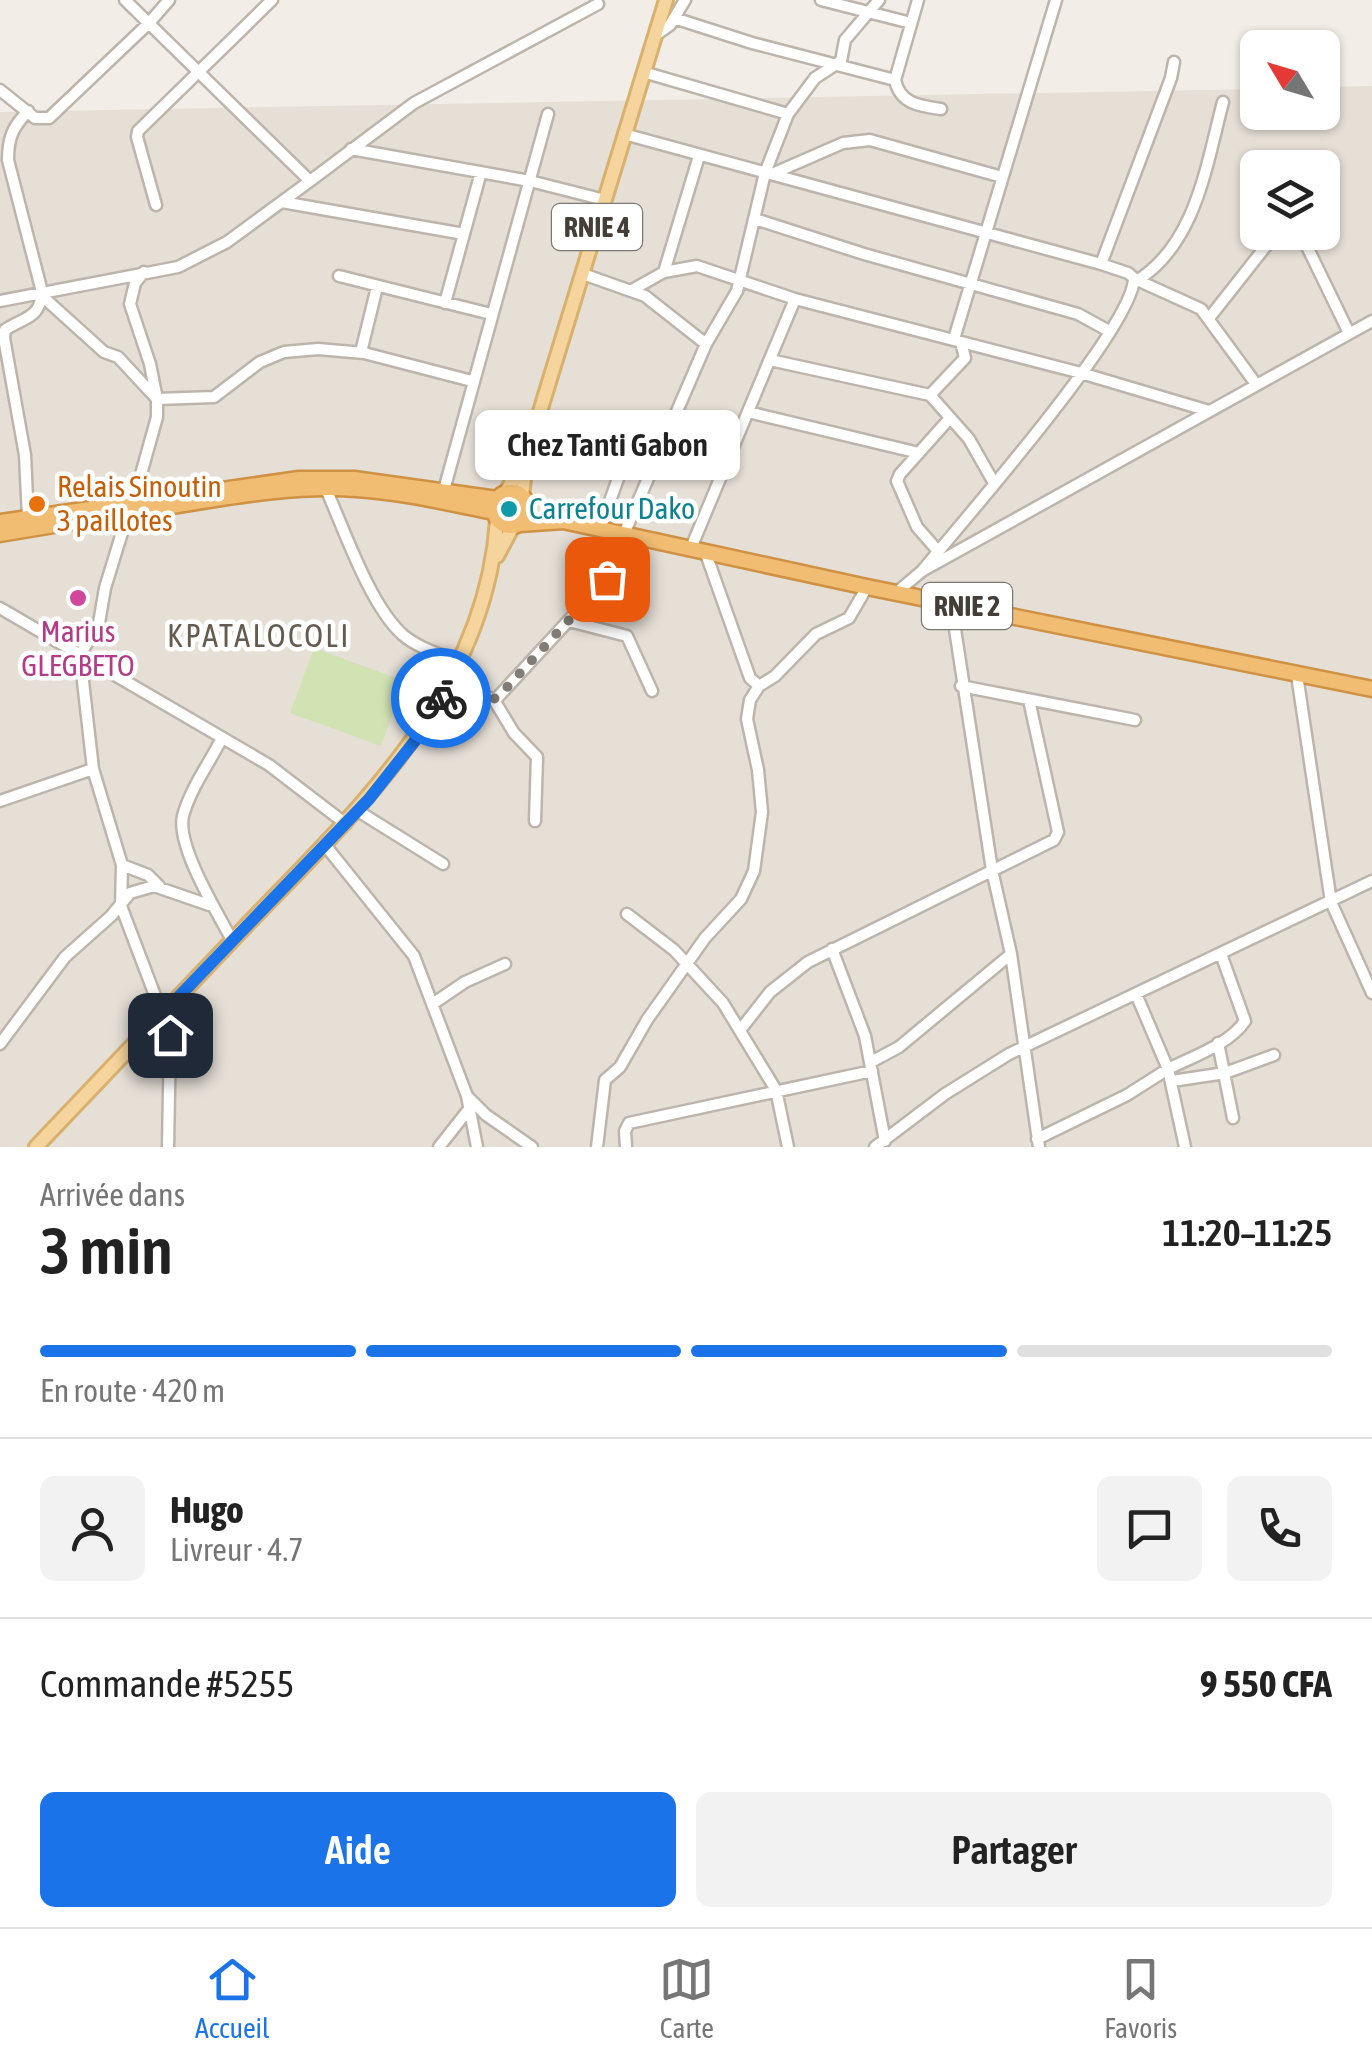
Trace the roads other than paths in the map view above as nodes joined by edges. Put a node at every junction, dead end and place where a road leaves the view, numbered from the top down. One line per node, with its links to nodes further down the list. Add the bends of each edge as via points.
1 (125, 0): 14 (street)
2 (169, 0): 14 (street)
3 (272, 0): 18 (street)
4 (666, 0): 15 (main road, RNIE 4)
5 (685, 0): 12 (street)
6 (820, 0): 11 (street)
7 (879, 0): 11 (street)
8 (918, 0): 13 (street)
9 (1056, 0): 32 (street)
10 (598, 4): 28 (street, via 414,103)
11 (868, 13): 13 (street); 17 (street)
12 (674, 18): 15 (street); 17 (street)
13 (911, 23): 20 (street)
14 (149, 24): 18 (street); 24 (street, via 56,113 44,120)
15 (656, 35): 19 (main road, RNIE 4)
16 (1174, 62): 43 (street)
17 (834, 66): 20 (street); 26 (street)
18 (199, 72): 33 (street); 37 (street, via 138,130)
19 (643, 72): 26 (street); 27 (main road, RNIE 4)
20 (895, 80): 23 (street, via 900,97)
21 (0, 90): 24 (street)
22 (1223, 102): 49 (street, via 1185,228 1160,264)
23 (942, 110)
24 (28, 112): 53 (street, via 12,128 8,160)
25 (548, 114): 34 (street)
26 (788, 114): 31 (street)
27 (624, 134): 29 (street); 35 (main road, RNIE 4)
28 (352, 150): 30 (street); 33 (street)
29 (699, 156): 31 (street); 45 (street)
30 (482, 172): 34 (street); 40 (street)
31 (768, 174): 32 (street, via 843,143 870,140); 38 (street); 39 (street)
32 (1002, 177): 39 (street)
33 (310, 181): 36 (street)
34 (530, 181): 35 (street); 57 (street)
35 (605, 200): 46 (main road, RNIE 4)
36 (282, 202): 40 (street); 44 (street, via 178,267)
37 (156, 206)
38 (754, 219): 48 (street); 50 (street)
39 (984, 233): 43 (street); 50 (street)
40 (464, 234): 56 (street)
41 (1263, 250): 58 (street)
42 (1309, 250): 61 (street)
43 (1101, 264): 49 (street)
44 (144, 272): 53 (street); 70 (street, via 130,304)
45 (664, 272): 48 (street, via 696,266); 52 (street)
46 (583, 274): 52 (street); 76 (main road, RNIE 4)
47 (339, 276): 51 (street)
48 (739, 280): 54 (street); 63 (street)
49 (1136, 281): 58 (street); 60 (street)
50 (968, 284): 60 (street, via 1078,314); 62 (street)
51 (377, 287): 56 (street); 64 (street)
52 (632, 290): 63 (street)
53 (42, 294): 55 (street); 70 (street); 83 (street, via 38,311 10,326 4,338 25,456)
54 (795, 299): 62 (street); 65 (street)
55 (0, 301)
56 (446, 304): 57 (street)
57 (490, 314): 67 (street)
58 (1210, 317): 68 (street)
59 (1372, 321): 61 (street)
60 (1110, 331): 66 (street)
61 (1349, 333): 68 (street)
62 (957, 340): 66 (street); 69 (street, via 966,358)
63 (706, 344): 89 (street)
64 (364, 353): 67 (street); 70 (street, via 284,352 214,397)
65 (770, 360): 69 (street); 72 (street)
66 (1082, 374): 71 (street); 77 (street)
67 (472, 382): 79 (street)
68 (1256, 384): 71 (street)
69 (930, 395): 73 (street)
70 (157, 399): 82 (street, via 154,434)
71 (1208, 411): 93 (street)
72 (748, 412): 75 (street); 90 (street)
73 (950, 418): 75 (street); 77 (street)
74 (636, 428): 87 (street)
75 (918, 453): 91 (street, via 898,481 917,528)
76 (528, 454): 80 (main road, RNIE 4); 81 (main road, RNIE 4)
77 (994, 483): 91 (street)
78 (326, 489): 81 (highway); 82 (highway); 100 (street, via 396,628)
79 (444, 490): 81 (highway); 82 (highway, via 320,478)
80 (524, 497): 81 (highway); 84 (highway); 86 (highway, via 528,512)
81 (498, 506): 86 (highway); 92 (main road, RNIE 4)
82 (130, 508): 83 (highway); 88 (highway); 99 (street, via 102,614)
83 (28, 518): 85 (highway)
84 (563, 521): 86 (highway); 87 (highway, RNIE 2)
85 (0, 522)
86 (517, 525): 92 (main road, RNIE 4)
87 (600, 529): 89 (highway, RNIE 2)
88 (0, 534)
89 (624, 534): 90 (highway, RNIE 2); 98 (street, via 616,568)
90 (698, 550): 94 (highway, RNIE 2); 103 (street)
91 (938, 550): 93 (street)
92 (494, 562): 100 (main road, RNIE 4)
93 (922, 571): 95 (street)
94 (867, 587): 95 (highway, RNIE 2); 103 (street, via 849,618 816,634)
95 (897, 592): 96 (highway, RNIE 2)
96 (951, 603): 101 (highway, RNIE 2); 104 (street)
97 (0, 608): 99 (street)
98 (569, 621): 106 (street, via 627,636); 107 (street)
99 (80, 655): 110 (street); 111 (street)
100 (459, 662): 102 (main road, RNIE 4)
101 (1297, 675): 105 (highway, RNIE 2); 122 (street)
102 (452, 677): 107 (street); 113 (main road, RNIE 4, via 414,742)
103 (759, 686): 131 (street, via 747,718 762,812 754,871 741,899)
104 (961, 686): 108 (street); 119 (street)
105 (1372, 689)
106 (652, 691)
107 (494, 700): 114 (street, via 537,756)
108 (1029, 700): 109 (street); 119 (street, via 1058,832 1051,842)
109 (1135, 720)
110 (222, 738): 115 (street); 123 (street, via 182,827)
111 (93, 770): 112 (street); 118 (street)
112 (0, 801)
113 (358, 810): 115 (main road, RNIE 4); 117 (street)
114 (535, 821)
115 (346, 824): 116 (main road, RNIE 4)
116 (324, 846): 126 (main road, RNIE 4); 134 (street, via 414,956)
117 (443, 864)
118 (122, 865): 121 (street); 124 (street)
119 (992, 870): 127 (street); 128 (street)
120 (1372, 881): 122 (street)
121 (159, 887): 123 (street); 124 (street, via 137,889)
122 (1330, 902): 129 (street); 132 (street)
123 (209, 905): 126 (street)
124 (121, 906): 135 (street); 138 (street, via 65,957)
125 (627, 914): 131 (street)
126 (232, 940): 135 (main road, RNIE 4)
127 (832, 949): 136 (street, via 785,978); 141 (street)
128 (1011, 954): 139 (street); 141 (street)
129 (1221, 954): 133 (street); 137 (street, via 1245,1015)
130 (506, 964): 134 (street)
131 (688, 964): 136 (street); 155 (street, via 605,1080)
132 (1372, 993)
133 (1136, 994): 139 (street); 143 (street)
134 (434, 1002): 145 (street)
135 (164, 1012): 150 (main road, RNIE 4); 151 (street, via 170,1035)
136 (740, 1029): 144 (street)
137 (1218, 1043): 142 (street); 143 (street)
138 (0, 1044)
139 (1024, 1046): 148 (street); 149 (street, via 983,1068)
140 (1274, 1055): 142 (street)
141 (872, 1067): 144 (street); 149 (street)
142 (1225, 1073): 143 (street); 147 (street)
143 (1170, 1075): 148 (street); 158 (street)
144 (776, 1090): 156 (street, via 629,1124); 157 (street)
145 (467, 1096): 146 (street); 154 (street)
146 (469, 1109): 152 (street); 153 (street)
147 (1233, 1118)
148 (1038, 1143)
149 (880, 1145)
150 (36, 1147)
151 (168, 1147)
152 (439, 1147)
153 (477, 1147)
154 (532, 1147)
155 (597, 1147)
156 (626, 1147)
157 (788, 1147)
158 (1186, 1147)

